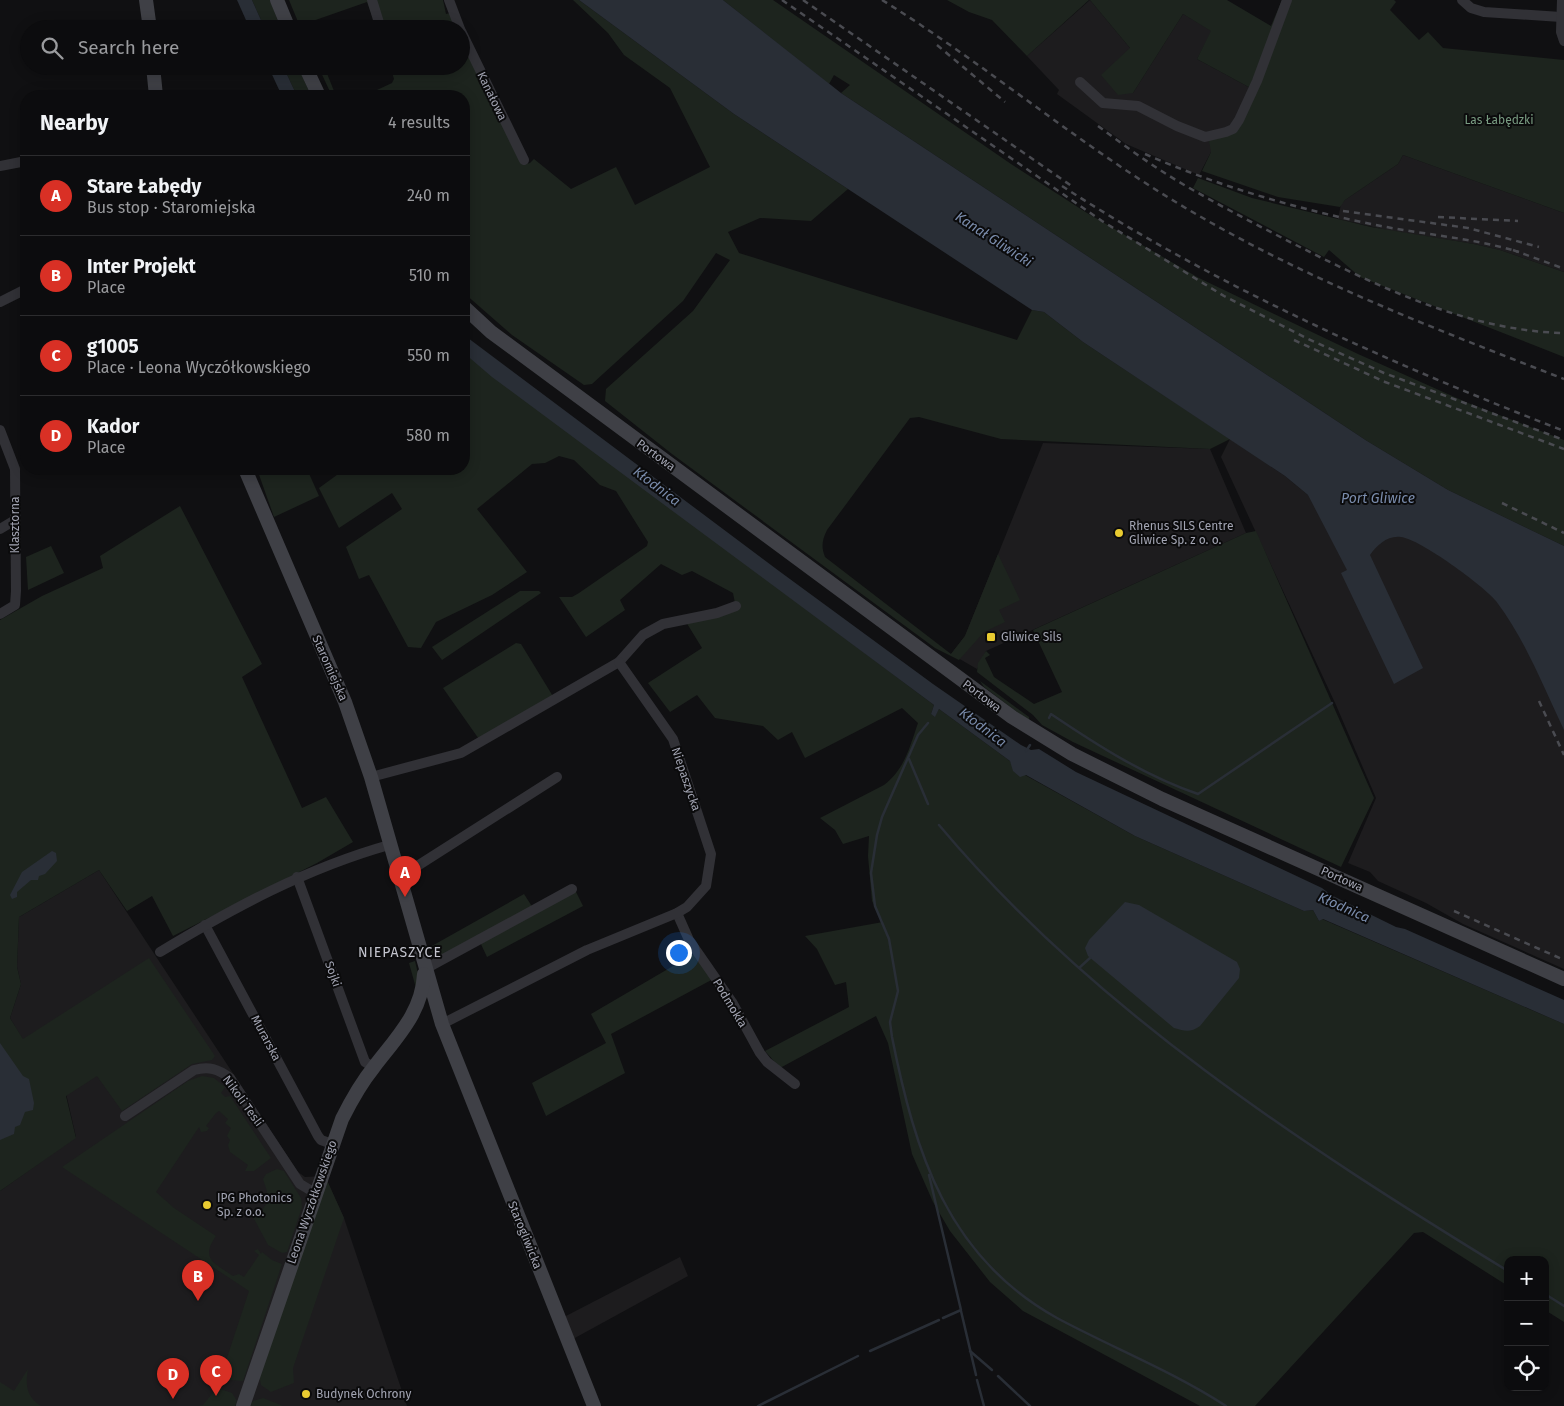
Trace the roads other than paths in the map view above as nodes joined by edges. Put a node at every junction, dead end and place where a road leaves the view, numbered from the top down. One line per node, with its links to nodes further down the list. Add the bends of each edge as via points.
1 (146, 0): 9 (street)
2 (277, 0): 10 (street)
3 (372, 0): 11 (street)
4 (449, 0): 12 (street, Kanałowa)
5 (1287, 0): 17 (street, via 1239,120 1233,129 1226,132 1205,137 1138,106 1103,103)
6 (1462, 0): 8 (street, via 1471,8 1484,12)
7 (1562, 0): 8 (street)
8 (1561, 17): 13 (street)
9 (149, 20)
10 (285, 20)
11 (378, 20)
12 (457, 20)
13 (1564, 41)
14 (470, 49): 20 (street, Kanałowa)
15 (155, 75): 18 (street)
16 (309, 75): 19 (street)
17 (1080, 82)
18 (156, 90)
19 (316, 90)
20 (524, 160)
21 (20, 162): 22 (street)
22 (0, 166)
23 (20, 291): 24 (street)
24 (0, 302)
25 (470, 313): 43 (street, Portowa, via 491,332 618,427 1029,729 1162,800)
26 (0, 430): 28 (street, Klasztorna, via 15,468)
27 (248, 475): 33 (street, Staromiejska, via 345,702)
28 (15, 520): 29 (street); 31 (street, Klasztorna, via 15,605)
29 (0, 529)
30 (736, 606): 32 (street, via 663,624 643,635)
31 (0, 614)
32 (619, 662): 33 (street, via 461,754); 39 (street, Niepaszycka, via 673,739 711,854 706,886)
33 (371, 777): 35 (street, Staromiejska)
34 (557, 777): 36 (street, via 416,867)
35 (390, 845): 36 (street, Staromiejska); 37 (street)
36 (398, 874): 42 (street, Staromiejska)
37 (297, 877): 40 (street); 48 (street, Sojki, via 365,1062)
38 (572, 889): 42 (street)
39 (677, 913): 46 (street, Niepaszycka, via 587,950); 49 (street, Podmokła, via 689,940 732,1002 760,1053)
40 (205, 925): 41 (street); 51 (street, Murarska, via 318,1136)
41 (160, 952)
42 (425, 969): 44 (street, Staromiejska); 45 (street, Leona Wyczółkowskiego, via 424,985)
43 (1564, 979)
44 (436, 1007): 45 (street, via 430,1003 420,1004); 46 (street, Staromiejska)
45 (415, 1011): 48 (street, Leona Wyczółkowskiego)
46 (442, 1024): 47 (street, Staromiejska)
47 (457, 1064): 54 (street, Starogliwicka)
48 (373, 1067): 51 (street, Leona Wyczółkowskiego, via 350,1103)
49 (795, 1084)
50 (125, 1116): 52 (street, Nikoli Tesli, via 194,1070 214,1068 230,1078 300,1184)
51 (332, 1144): 52 (street, Leona Wyczółkowskiego)
52 (315, 1192): 53 (street, Leona Wyczółkowskiego)
53 (243, 1406)
54 (594, 1406)

